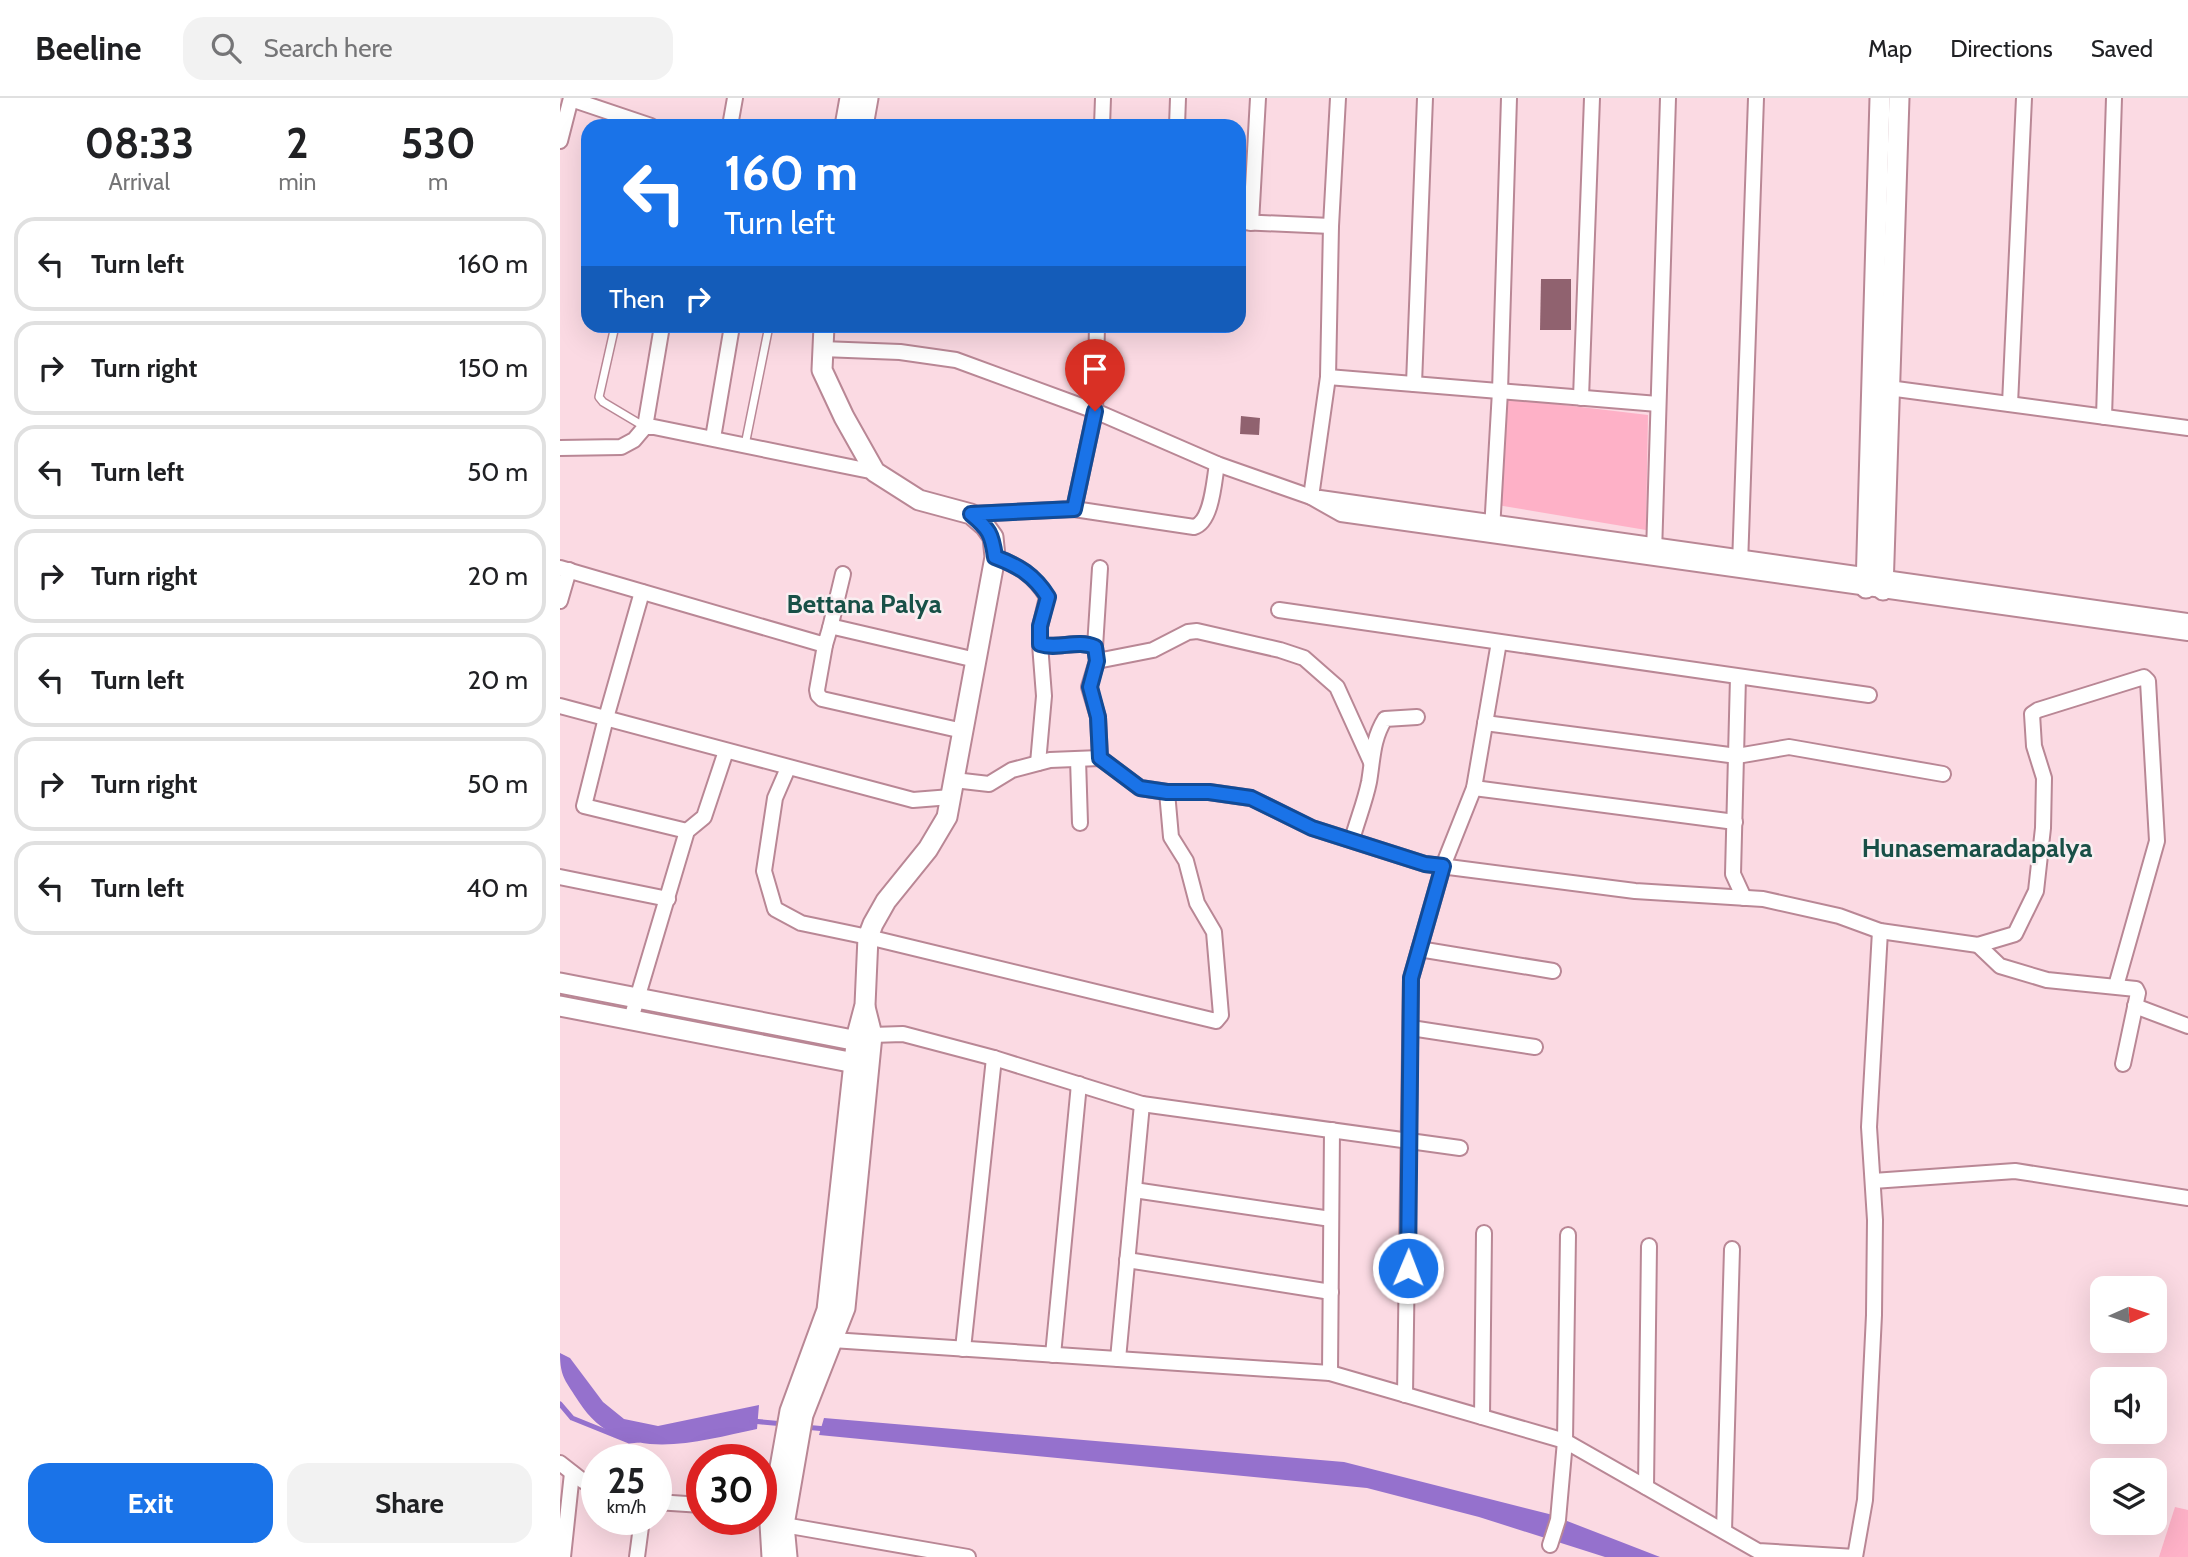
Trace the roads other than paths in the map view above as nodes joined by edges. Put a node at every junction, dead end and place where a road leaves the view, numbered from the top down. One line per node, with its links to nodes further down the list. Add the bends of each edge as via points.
1 (571, 98): 18 (street); 24 (street)
2 (735, 98): 19 (street)
3 (850, 98): 20 (street)
4 (868, 98): 21 (street)
5 (1103, 98): 22 (street)
6 (1178, 98): 23 (street)
7 (1258, 98): 25 (street)
8 (1338, 98): 27 (street)
9 (1425, 98): 36 (street)
10 (1509, 98): 38 (street)
11 (1592, 98): 39 (street)
12 (1668, 98): 40 (street)
13 (1756, 98): 57 (street)
14 (1880, 98): 37 (street)
15 (1899, 98): 37 (street)
16 (2024, 98): 41 (street)
17 (2114, 98): 43 (street)
18 (631, 119)
19 (731, 119)
20 (846, 119)
21 (864, 119)
22 (1102, 119)
23 (1177, 119)
24 (560, 141)
25 (1246, 212)
26 (1246, 222): 27 (street)
27 (1331, 226): 35 (street)
28 (613, 333): 44 (lane, via 599,397)
29 (661, 333): 44 (street)
30 (731, 333): 46 (street)
31 (768, 333): 47 (lane)
32 (823, 333): 34 (street)
33 (1097, 333): 42 (street)
34 (822, 349): 42 (street, via 956,360); 50 (street, via 822,370)
35 (1328, 377): 36 (street); 51 (street)
36 (1414, 384): 38 (street)
37 (1881, 387): 41 (street); 61 (street)
38 (1500, 391): 39 (street); 54 (street)
39 (1581, 398): 40 (street)
40 (1658, 404): 55 (street)
41 (2010, 404): 43 (street)
42 (1095, 411): 49 (street); 52 (street)
43 (2104, 417): 45 (street)
44 (645, 427): 46 (street); 48 (street, via 621,447)
45 (2188, 428)
46 (713, 438): 47 (street)
47 (745, 446): 50 (street)
48 (560, 448)
49 (1217, 464): 51 (street); 52 (street, via 1207,518 1200,526)
50 (875, 472): 53 (street, via 919,500)
51 (1311, 497): 54 (street); 54 (street, via 1341,514)
52 (1074, 509): 53 (street)
53 (971, 514): 56 (street, via 993,537)
54 (1492, 529): 55 (street)
55 (1654, 552): 57 (street)
56 (995, 557): 69 (street, via 1038,581 1048,597); 72 (street)
57 (1740, 564): 61 (street)
58 (1100, 568): 71 (street)
59 (564, 569): 62 (street); 63 (street)
60 (843, 574): 66 (street)
61 (1875, 583): 65 (street); 67 (street)
62 (642, 592): 70 (street); 77 (street)
63 (560, 601)
64 (1279, 610): 68 (street)
65 (2188, 621)
66 (830, 628): 70 (street); 72 (street)
67 (2188, 633)
68 (1499, 642): 73 (street); 78 (street)
69 (1040, 644): 71 (street, via 1086,643); 85 (street, via 1044,696)
70 (825, 645): 79 (street, via 817,690 822,699)
71 (1096, 654): 82 (street, via 1090,687 1098,717); 84 (street, via 1157,649 1197,631 1304,658 1337,687)
72 (976, 660): 79 (street)
73 (1738, 677): 74 (street); 81 (street)
74 (1869, 695)
75 (560, 706): 77 (street)
76 (1417, 717): 84 (street, via 1385,719 1372,746)
77 (606, 719): 80 (street); 93 (street, via 583,806)
78 (1485, 723): 81 (street); 88 (street)
79 (963, 731): 89 (street)
80 (726, 751): 86 (street); 93 (street, via 704,817)
81 (1737, 756): 87 (street, via 1789,747); 91 (street)
82 (1100, 758): 83 (street); 90 (street, via 1140,788)
83 (1079, 759): 85 (street); 92 (street)
84 (1371, 762): 94 (street)
85 (1038, 763): 89 (street, via 1012,770 989,784)
86 (788, 768): 89 (street, via 913,800); 100 (street, via 775,798 764,871 775,909 801,923)
87 (1943, 774)
88 (1474, 788): 91 (street); 95 (street)
89 (953, 789): 100 (street, via 947,817 886,901)
90 (1167, 792): 94 (street, via 1251,798 1312,828); 100 (street, via 1171,837 1186,861 1197,904 1214,932 1221,1015 1216,1021)
91 (1735, 822): 97 (street, via 1733,874)
92 (1080, 823)
93 (687, 831): 98 (street)
94 (1352, 841): 95 (street)
95 (1443, 866): 97 (street, via 1636,891); 102 (street)
96 (560, 877): 98 (street)
97 (1744, 898): 99 (street, via 1839,916)
98 (668, 899): 106 (street)
99 (1880, 932): 101 (street); 122 (street, via 1869,1127)
100 (868, 937): 112 (street)
101 (1978, 945): 105 (street, via 2000,966 2047,981); 105 (street, via 2015,934 2036,891 2044,778 2034,746 2032,714 2144,677 2148,681 2157,841)
102 (1419, 948): 103 (street); 111 (street, via 1411,978)
103 (1553, 971)
104 (560, 983): 106 (street)
105 (2116, 986): 108 (street, via 2136,989)
106 (637, 998): 109 (street); 112 (street)
107 (560, 1006): 109 (street)
108 (2135, 1006): 110 (street); 116 (street)
109 (631, 1020): 115 (street)
110 (2188, 1026)
111 (1411, 1028): 113 (street); 120 (street)
112 (867, 1040): 114 (street, via 903,1034); 115 (street)
113 (1535, 1047)
114 (994, 1058): 117 (street); 134 (street)
115 (861, 1064): 132 (street)
116 (2123, 1065)
117 (1079, 1084): 118 (street); 135 (street)
118 (1142, 1104): 119 (street); 123 (street)
119 (1332, 1130): 120 (street); 125 (street)
120 (1410, 1141): 121 (street); 138 (street)
121 (1460, 1148)
122 (1873, 1181): 124 (street, via 2015,1171); 158 (street, via 1874,1315 1865,1500)
123 (1134, 1190): 125 (street); 130 (street)
124 (2188, 1198)
125 (1331, 1220): 131 (street)
126 (1484, 1233): 140 (street)
127 (1569, 1234): 141 (street)
128 (1648, 1246): 145 (street)
129 (1732, 1248): 149 (street)
130 (1127, 1259): 131 (street); 136 (street)
131 (1331, 1292): 137 (street)
132 (835, 1312): 133 (street); 139 (street)
133 (832, 1340): 134 (street); 139 (street)
134 (964, 1349): 135 (street)
135 (1053, 1355): 136 (street)
136 (1118, 1359): 137 (street)
137 (1330, 1373): 138 (street)
138 (1405, 1395): 140 (street)
139 (796, 1413): 146 (street)
140 (1482, 1417): 141 (street)
141 (1565, 1441): 145 (street); 152 (street, via 1558,1520)
142 (560, 1463): 143 (street)
143 (572, 1473): 144 (street); 153 (street)
144 (581, 1479)
145 (1646, 1487): 149 (street)
146 (777, 1498)
147 (777, 1515): 157 (street)
148 (777, 1526): 156 (street)
149 (1724, 1531): 158 (street, via 1758,1550)
150 (640, 1535): 154 (street)
151 (771, 1535): 155 (street)
152 (1550, 1545)
153 (563, 1557)
154 (637, 1557)
155 (772, 1557)
156 (787, 1557)
157 (968, 1557)
158 (1855, 1557)

